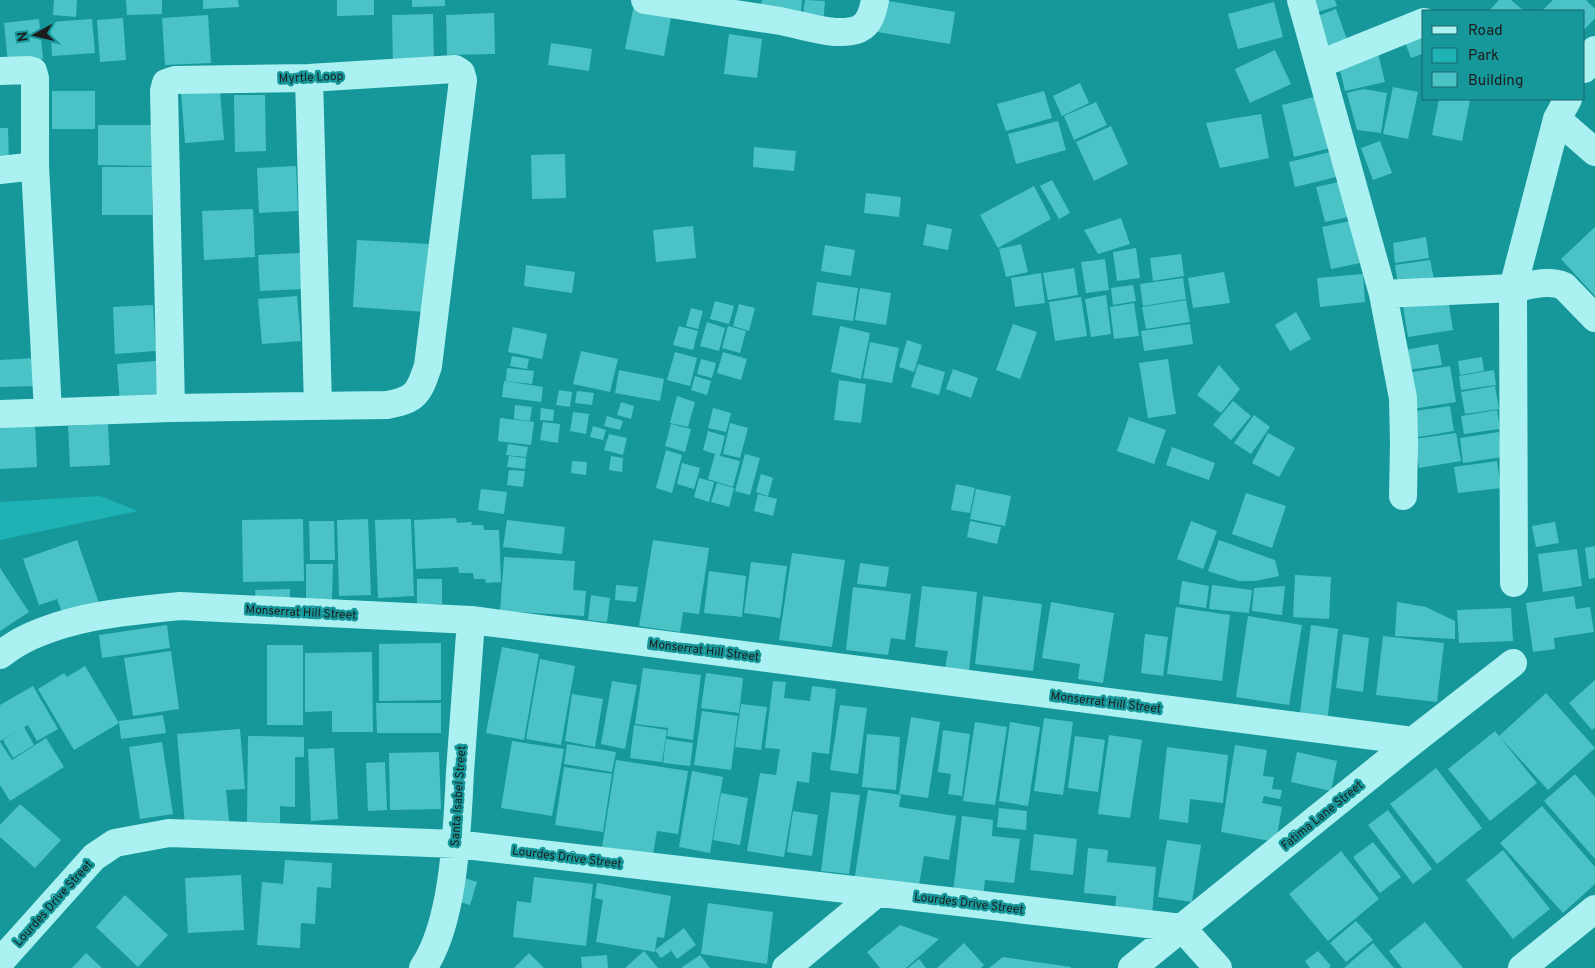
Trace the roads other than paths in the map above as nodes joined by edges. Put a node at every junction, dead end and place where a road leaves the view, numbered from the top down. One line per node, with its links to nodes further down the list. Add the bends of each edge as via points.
1 (645, 0): 2 (street, via 837,31 860,29 871,18)
2 (875, 0)
3 (1301, 0): 6 (street)
4 (1422, 23): 6 (street)
5 (1595, 50): 7 (street)
6 (1320, 64): 15 (street)
7 (1585, 67)
8 (0, 71): 12 (street, via 33,71)
9 (309, 78): 17 (street); 17 (street, Myrtle Loop, via 455,69 463,80 428,366 423,383 403,402); 18 (street, Myrtle Loop, via 175,80 166,84)
10 (1562, 109): 11 (street); 14 (street)
11 (1595, 152)
12 (35, 166): 13 (street); 19 (street)
13 (0, 170)
14 (1513, 288): 15 (street); 16 (street, via 1557,283 1564,286); 22 (street)
15 (1383, 294): 21 (street, via 1402,398)
16 (1595, 318)
17 (318, 406): 18 (street)
18 (171, 408): 19 (street)
19 (48, 412): 20 (street)
20 (0, 414)
21 (1403, 496)
22 (1514, 582)
23 (471, 620): 24 (street, Monserrat Hill Street, via 180,606 89,618 22,640); 26 (street, Monserrat Hill Street); 27 (street, Santa Isabel Street)
24 (0, 655)
25 (1513, 663): 26 (street, Fatima Lane Street)
26 (1413, 741): 30 (street, Fatima Lane Street)
27 (456, 844): 28 (street, Lourdes Drive Street); 31 (street, Lourdes Drive Street, via 169,833 124,840 94,857); 32 (street, Santa Isabel Street, via 445,914)
28 (877, 893): 30 (street, Lourdes Drive Street); 33 (street)
29 (1595, 909): 36 (street)
30 (1182, 928): 34 (street, Fatima Lane Street); 35 (street)
31 (0, 962)
32 (423, 968)
33 (786, 968)
34 (1132, 968)
35 (1218, 968)
36 (1522, 968)

